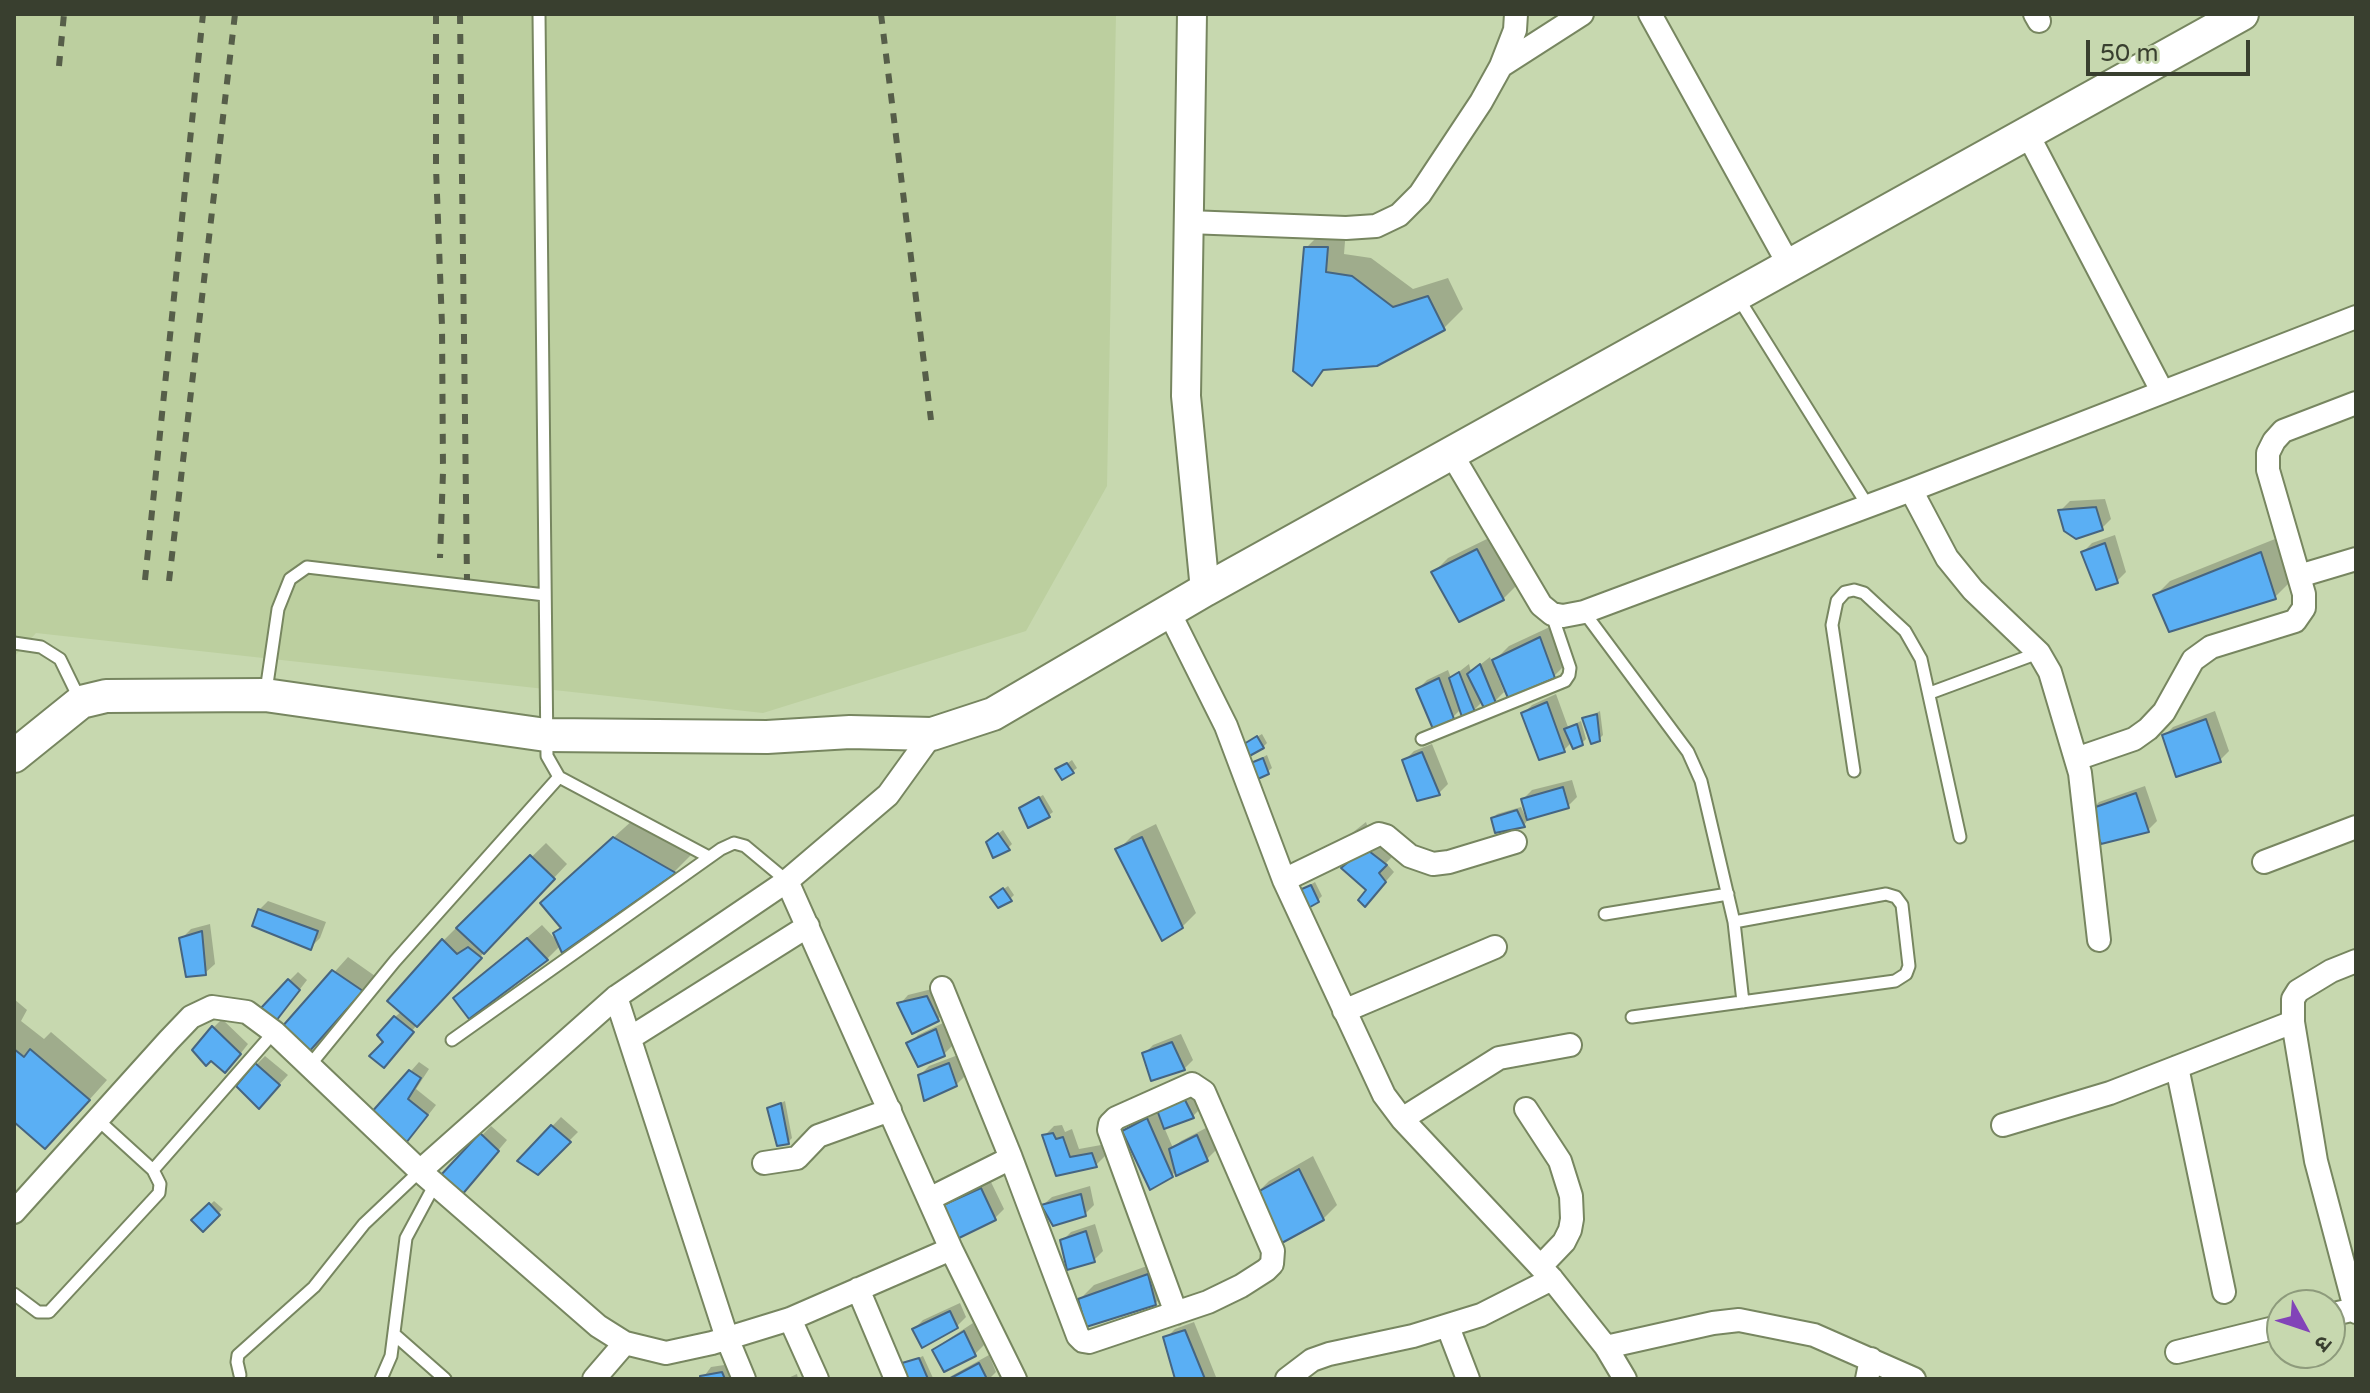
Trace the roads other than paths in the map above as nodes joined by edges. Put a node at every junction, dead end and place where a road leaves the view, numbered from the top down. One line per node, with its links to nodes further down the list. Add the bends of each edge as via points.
1 (539, 14): 21 (lane)
2 (1192, 14): 9 (street)
3 (1516, 14): 7 (street)
4 (1582, 14): 7 (street)
5 (1650, 14): 10 (street)
6 (2242, 14): 8 (main road)
7 (1501, 66): 9 (street, via 1420,194 1399,215 1376,226 1346,228)
8 (2027, 133): 10 (main road); 13 (street)
9 (1188, 222): 20 (street, via 1186,396)
10 (1789, 265): 11 (main road)
11 (1737, 295): 15 (main road); 17 (lane)
12 (2356, 317): 13 (street)
13 (2162, 391): 16 (street)
14 (2356, 403): 19 (street, via 2283,431 2268,453 2268,470)
15 (1451, 453): 20 (main road); 24 (street, via 1541,605)
16 (1911, 490): 17 (street); 26 (street, via 1947,558)
17 (1868, 506): 23 (street)
18 (2356, 559): 19 (street)
19 (2299, 576): 34 (street, via 2304,608 2295,621 2211,647 2193,660 2164,712 2148,729)
20 (1205, 590): 22 (main road)
21 (545, 595): 28 (lane, via 307,567 290,579 278,609); 31 (lane)
22 (1168, 610): 30 (main road, via 993,714); 42 (street, via 1226,726)
23 (1584, 612): 24 (street); 44 (lane, via 1688,752 1701,781)
24 (1552, 614): 32 (lane, via 1570,668 1565,681)
25 (14, 643): 29 (lane, via 41,647 60,659)
26 (2039, 653): 27 (lane); 34 (street, via 2050,672)
27 (1930, 693): 35 (lane, via 1921,659 1905,631 1864,593 1845,592 1837,601 1832,625); 38 (lane)
28 (265, 695): 29 (main road, via 106,696); 31 (main road)
29 (81, 702): 33 (main road)
30 (932, 734): 31 (main road); 43 (street, via 888,795)
31 (546, 735): 36 (lane, via 547,756)
32 (1422, 739)
33 (14, 756)
34 (2076, 759): 48 (street)
35 (1854, 771)
36 (559, 777): 40 (lane); 61 (lane)
37 (2356, 827): 41 (street)
38 (1960, 837)
39 (1515, 842): 42 (street, via 1433,864 1410,856 1379,834)
40 (709, 857): 43 (lane, via 734,843 745,846); 59 (lane)
41 (2264, 862)
42 (1284, 880): 54 (street)
43 (787, 881): 47 (street); 52 (street)
44 (1728, 894): 45 (lane); 46 (lane)
45 (1605, 914)
46 (1734, 922): 53 (lane); 53 (lane, via 1886,894 1902,905 1909,966 1895,981)
47 (808, 926): 58 (street); 64 (street)
48 (2099, 940)
49 (1495, 947): 54 (street)
50 (2356, 961): 56 (street, via 2298,991)
51 (942, 988): 68 (street)
52 (616, 997): 58 (street); 71 (street)
53 (1743, 1002): 55 (lane)
54 (1344, 1011): 66 (street, via 1384,1095)
55 (1632, 1017)
56 (2293, 1022): 62 (street); 79 (street, via 2316,1161)
57 (274, 1032): 61 (street); 65 (street, via 247,1012 212,1007 191,1017); 70 (lane)
58 (630, 1038): 85 (street)
59 (452, 1040)
60 (1570, 1045): 66 (street, via 1499,1058)
61 (310, 1065): 71 (street)
62 (2177, 1067): 67 (street); 77 (street)
63 (1526, 1109): 75 (street, via 1560,1161 1571,1196 1570,1230)
64 (890, 1110): 69 (street, via 818,1136 797,1158); 72 (street)
65 (97, 1119): 70 (lane); 73 (street)
66 (1402, 1119): 75 (street)
67 (2003, 1125)
68 (1011, 1158): 72 (street); 80 (street, via 1083,1341)
69 (764, 1163)
70 (153, 1170): 78 (lane, via 159,1193 49,1312 38,1312)
71 (428, 1177): 84 (lane, via 406,1238); 86 (street, via 598,1326); 90 (lane, via 364,1224 314,1287 238,1355)
72 (929, 1199): 74 (street)
73 (14, 1212)
74 (951, 1249): 76 (street); 98 (street)
75 (1546, 1273): 82 (street, via 1481,1315); 87 (street)
76 (858, 1289): 81 (street); 97 (street)
77 (2224, 1292)
78 (14, 1294)
79 (2356, 1311)
80 (1176, 1313): 80 (street, via 1109,1130 1116,1118 1192,1084 1204,1092 1273,1259 1266,1270 1229,1292)
81 (790, 1319): 85 (street); 96 (street)
82 (1448, 1327): 91 (street, via 1329,1354); 99 (street)
83 (2266, 1330): 88 (street)
84 (395, 1335): 92 (lane); 93 (lane)
85 (727, 1338): 86 (street, via 666,1353); 95 (street)
86 (625, 1343): 94 (street)
87 (1606, 1347): 89 (street, via 1739,1320 1814,1335); 100 (street)
88 (2177, 1352)
89 (1869, 1369): 101 (street)
90 (240, 1375)
91 (1294, 1376)
92 (381, 1379)
93 (445, 1379)
94 (594, 1379)
95 (744, 1379)
96 (817, 1379)
97 (896, 1379)
98 (1015, 1379)
99 (1468, 1379)
100 (1625, 1379)
101 (1914, 1379)

